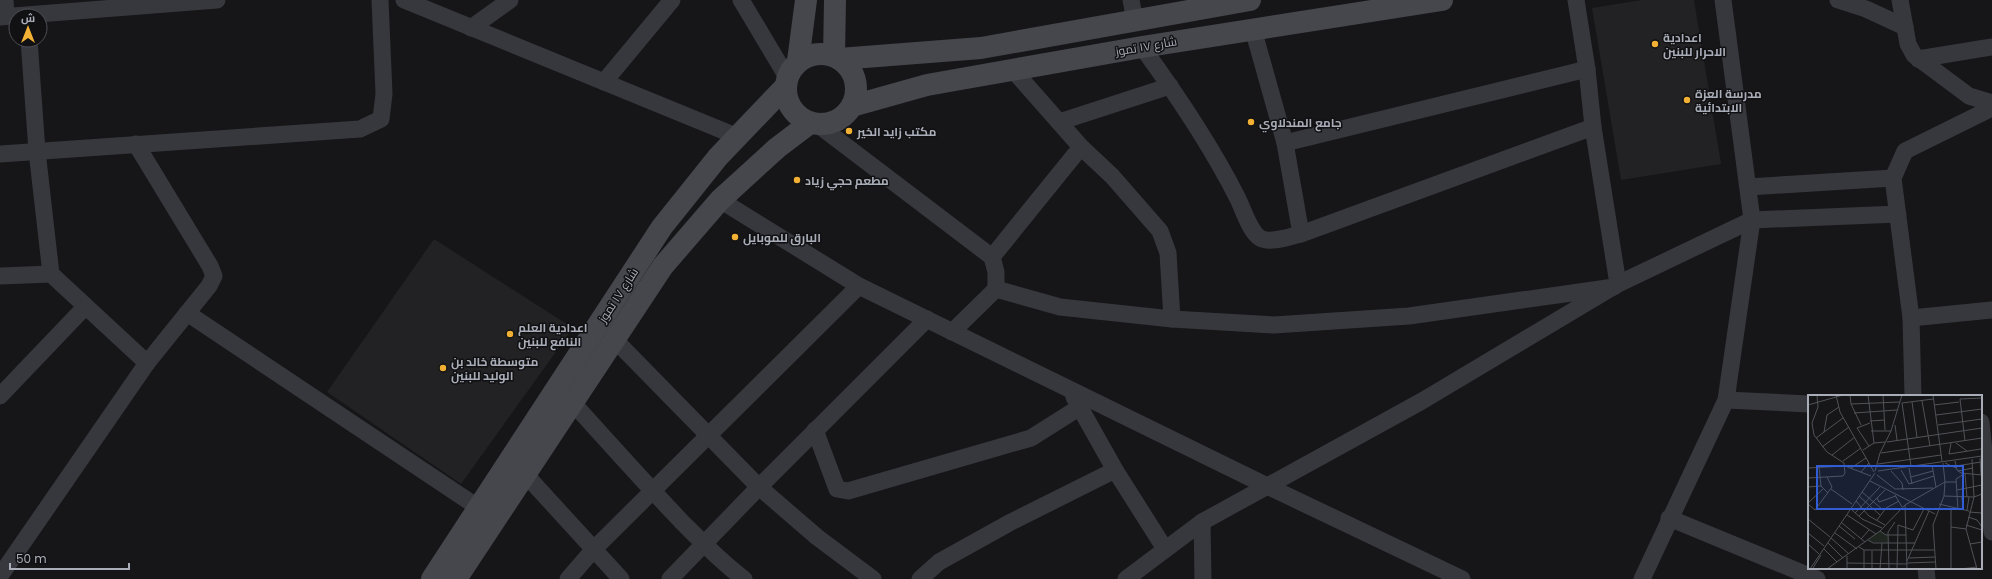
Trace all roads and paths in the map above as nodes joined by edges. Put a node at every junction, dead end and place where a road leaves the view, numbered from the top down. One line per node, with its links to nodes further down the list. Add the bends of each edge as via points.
1 (218, 0): 16 (street)
2 (380, 0): 39 (street, via 384,94 381,119 360,128)
3 (404, 0): 19 (street)
4 (510, 0): 19 (street)
5 (672, 0): 29 (street)
6 (741, 0): 28 (street)
7 (806, 0): 28 (main road)
8 (835, 0): 24 (main road)
9 (1131, 0): 17 (street)
10 (1250, 0): 17 (main road)
11 (1442, 0): 20 (main road, شارع ١٧ تموز)
12 (1576, 0): 26 (street)
13 (1723, 0): 44 (street)
14 (1838, 0): 18 (street, via 1866,9)
15 (1901, 0): 18 (street)
16 (48, 13)
17 (1135, 21): 24 (main road, via 981,48)
18 (1905, 27): 25 (street, via 1908,44)
19 (471, 28): 29 (street)
20 (1253, 29): 21 (main road, شارع ١٧ تموز); 38 (street)
21 (1142, 47): 27 (main road, شارع ١٧ تموز); 30 (street)
22 (1992, 47): 25 (street)
23 (29, 48): 41 (street)
24 (837, 57): 28 (main road, via 810,55); 32 (main road, via 853,75 856,96)
25 (1918, 59): 31 (street, via 1969,96)
26 (1587, 69): 36 (street); 38 (street)
27 (1013, 70): 32 (main road, شارع ١٧ تموز, via 927,85); 34 (street)
28 (790, 75): 35 (main road, via 786,96 794,113); 37 (main road, شارع ١٧ تموز)
29 (604, 82): 37 (street)
30 (1170, 86): 34 (street); 48 (street, via 1198,127 1254,234 1261,239 1271,240)
31 (1992, 103)
32 (852, 106): 35 (main road, via 837,120 828,124)
33 (1992, 108): 43 (street, via 1905,151)
34 (1059, 122): 40 (street)
35 (814, 123): 45 (main road, شارع ١٧ تموز, via 772,152); 49 (street)
36 (1593, 127): 48 (street); 53 (street)
37 (736, 136): 79 (main road, شارع ١٧ تموز, via 662,227)
38 (1284, 143): 48 (street)
39 (136, 144): 41 (street); 57 (street, via 214,276)
40 (1081, 147): 49 (street); 60 (street, via 1112,176 1160,231 1168,253)
41 (37, 151): 42 (street); 50 (street)
42 (0, 154)
43 (1892, 178): 44 (street); 46 (street)
44 (1748, 187): 47 (street)
45 (720, 200): 52 (street); 62 (main road, شارع ١٧ تموز, via 663,266)
46 (1898, 214): 47 (street); 58 (street)
47 (1752, 220): 53 (street); 67 (street)
48 (1302, 234)
49 (992, 257): 54 (street, via 996,272)
50 (51, 274): 51 (street); 55 (street)
51 (0, 276)
52 (859, 286): 59 (street); 73 (street)
53 (1616, 286): 60 (street, via 1409,316 1274,325); 76 (street, via 1422,401)
54 (996, 289): 60 (street, via 1060,307); 61 (street)
55 (85, 307): 63 (street); 66 (street)
56 (1992, 310): 58 (street)
57 (187, 313): 63 (street); 79 (street)
58 (1911, 318): 65 (street)
59 (927, 319): 61 (street); 71 (street)
60 (1172, 319)
61 (952, 332): 64 (street)
62 (613, 338): 68 (main road, شارع ١٧ تموز); 73 (street)
63 (147, 363): 87 (street)
64 (1069, 389): 70 (street); 76 (street)
65 (1913, 395)
66 (0, 396)
67 (1726, 400): 69 (street); 80 (street)
68 (572, 402): 75 (main road, شارع ١٧ تموز); 78 (street)
69 (1808, 404)
70 (1080, 407): 71 (street, via 1031,438 848,491 837,489); 74 (street)
71 (815, 430): 77 (street)
72 (1982, 432): 82 (street)
73 (707, 436): 77 (street); 78 (street)
74 (1115, 470): 85 (street); 95 (street, via 939,562)
75 (525, 474): 84 (street); 88 (main road, شارع ١٧ تموز)
76 (1265, 485): 81 (street); 98 (street)
77 (758, 487): 83 (street); 94 (street, via 817,537)
78 (652, 491): 83 (street); 84 (street)
79 (479, 508): 89 (main road, شارع ١٧ تموز)
80 (1669, 518): 99 (street); 100 (street)
81 (1202, 522): 85 (street); 97 (street)
82 (1992, 532)
83 (704, 544): 92 (street); 93 (street)
84 (594, 549): 90 (street); 91 (street)
85 (1165, 549): 96 (street)
86 (1926, 569): 101 (street)
87 (0, 576)
88 (461, 577)
89 (432, 579)
90 (568, 579)
91 (621, 579)
92 (670, 579)
93 (744, 579)
94 (873, 579)
95 (920, 579)
96 (1126, 579)
97 (1203, 579)
98 (1462, 579)
99 (1642, 579)
100 (1818, 579)
101 (1927, 579)

